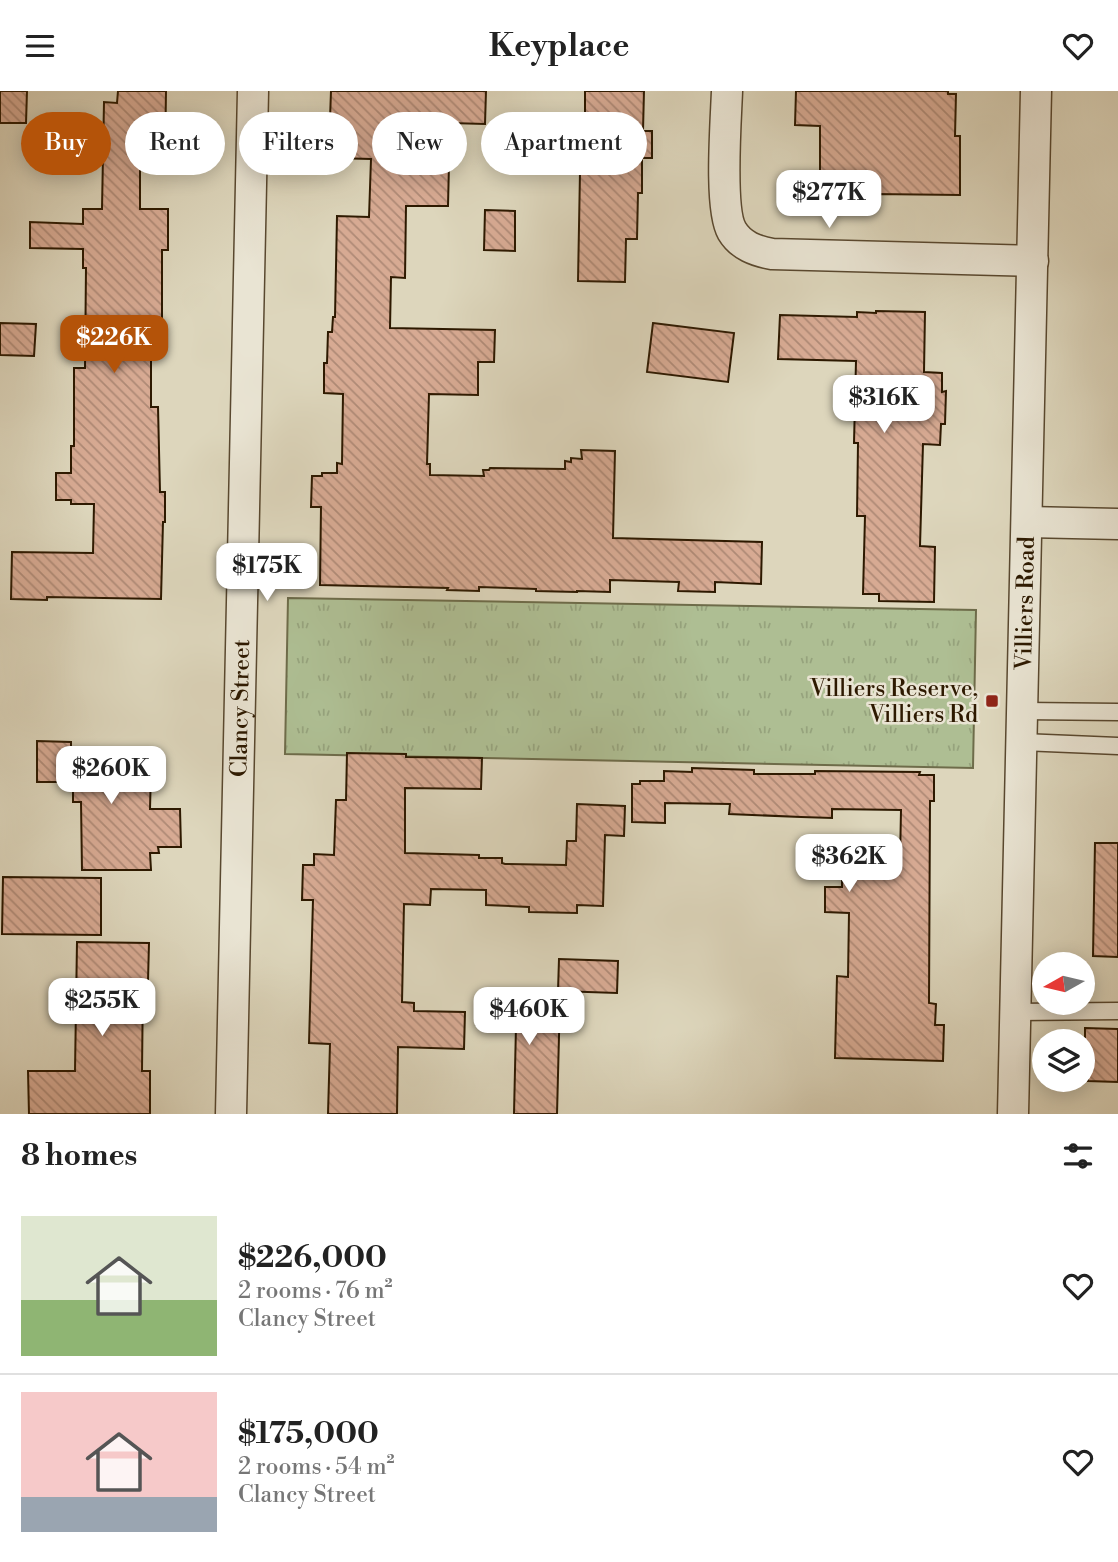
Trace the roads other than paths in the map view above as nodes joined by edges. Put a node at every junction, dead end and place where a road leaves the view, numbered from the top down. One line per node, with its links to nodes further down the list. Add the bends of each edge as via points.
1 (253, 91): 13 (street, Clancy Street)
2 (726, 91): 4 (street, via 726,213 730,229 742,243 772,254)
3 (1036, 91): 4 (street, Villiers Road)
4 (1033, 261): 5 (street, Villiers Road)
5 (1027, 522): 6 (street); 7 (street, Villiers Road)
6 (1118, 524)
7 (1023, 711): 8 (lane); 9 (street, Villiers Road)
8 (1118, 712)
9 (1022, 741): 10 (lane); 12 (street, Villiers Road)
10 (1118, 746)
11 (1118, 1011): 12 (lane)
12 (1015, 1012): 14 (street, Villiers Road)
13 (231, 1114)
14 (1013, 1114)

